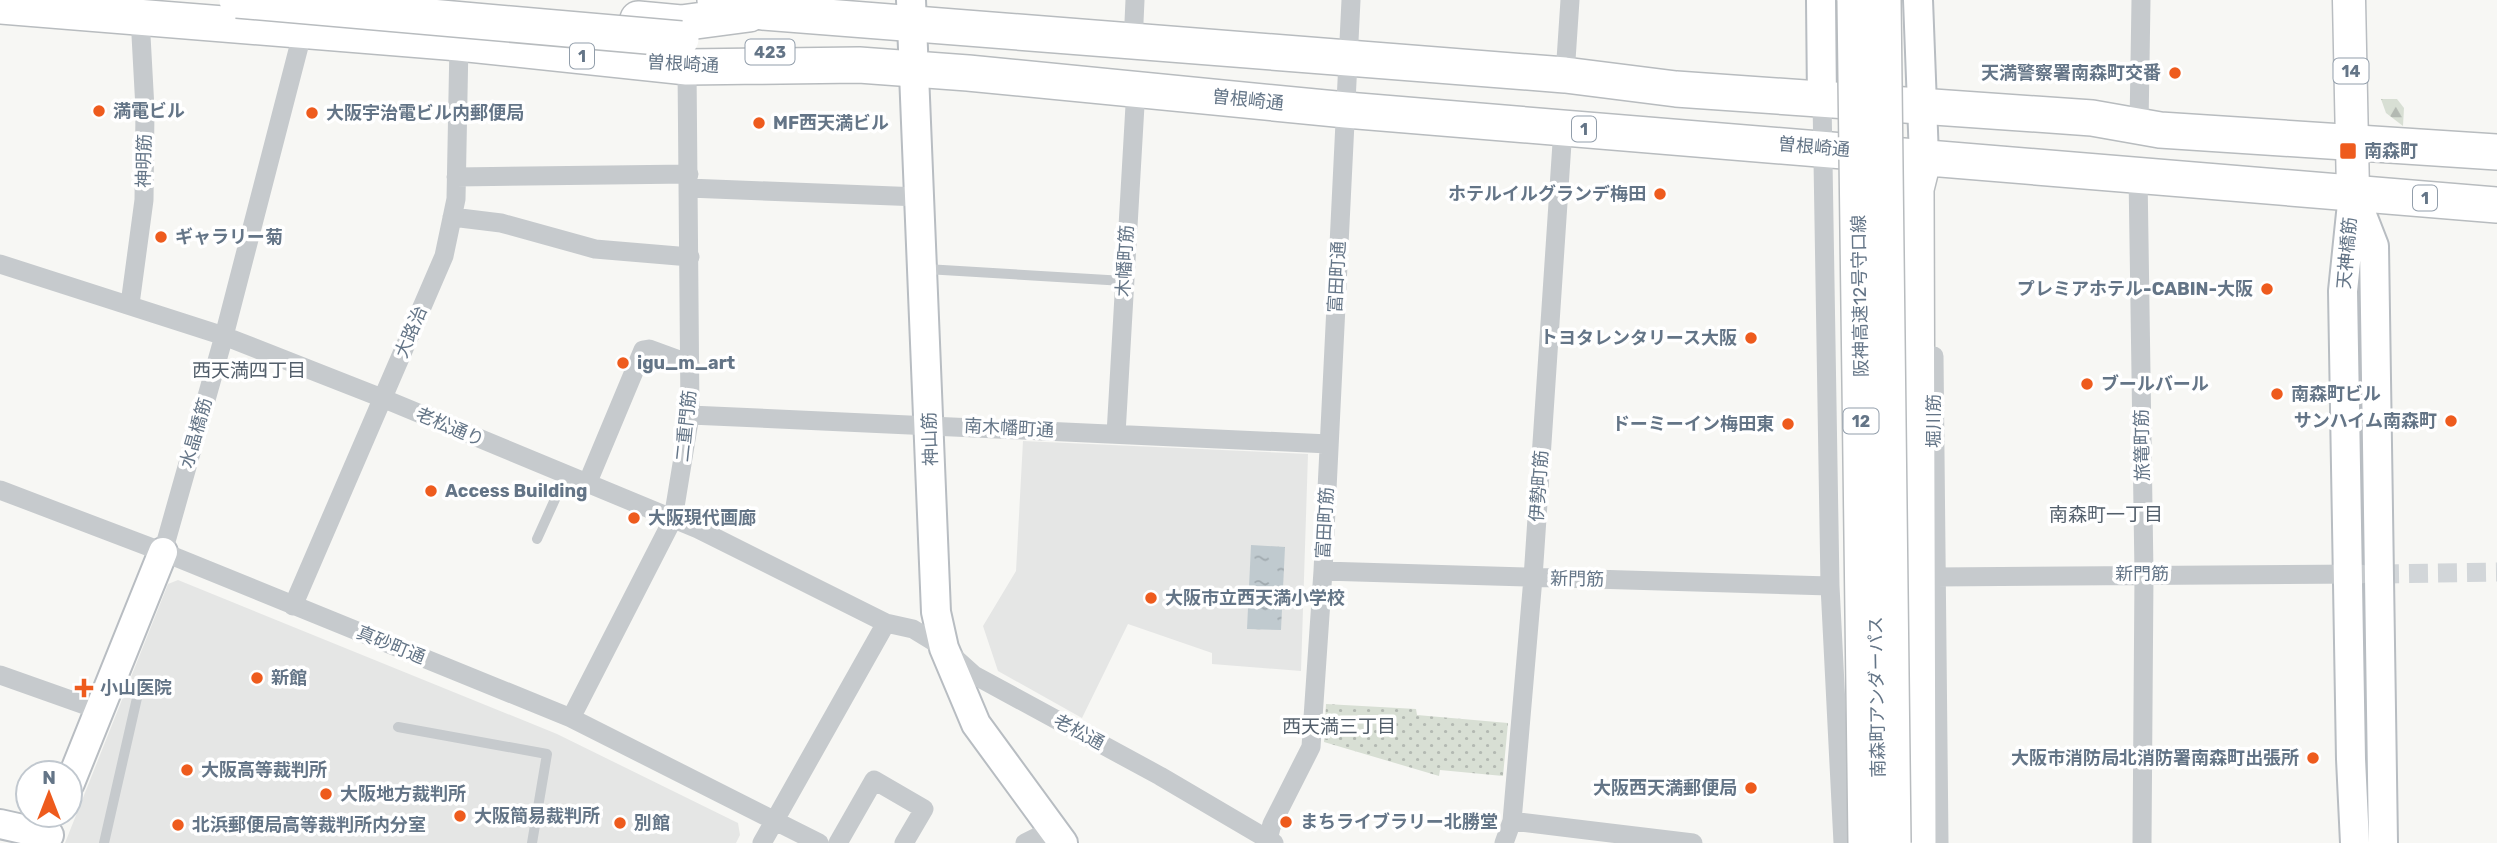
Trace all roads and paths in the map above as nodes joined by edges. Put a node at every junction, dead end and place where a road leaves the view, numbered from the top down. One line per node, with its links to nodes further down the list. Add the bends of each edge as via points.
1 (237, 0): 19 (highway, 423, bridge)
2 (432, 0): 19 (highway, 423)
3 (715, 0): 14 (highway)
4 (1135, 0): 20 (street)
5 (1351, 0): 21 (street)
6 (1570, 0): 24 (street)
7 (1821, 0): 26 (street)
8 (1855, 0): 82 (highway, 阪神高速12号守口線 / 12, bridge)
9 (1882, 0): 82 (highway, 阪神高速12号守口線 / 12, bridge)
10 (1918, 0): 27 (street, 堀川筋)
11 (2141, 0): 29 (street)
12 (2349, 0): 31 (main road, 14)
13 (0, 6): 17 (highway, 曽根崎通 / 1)
14 (763, 12): 15 (highway); 19 (highway, 423)
15 (911, 12): 20 (highway); 23 (street, 神山筋)
16 (305, 16): 17 (highway, 曽根崎通 / 1); 18 (highway, 曽根崎通 / 1); 47 (street, 水晶橋筋)
17 (140, 17): 46 (street, 神明筋, via 144,200)
18 (458, 43): 19 (highway, 曽根崎通 / 1); 36 (street, 大路治)
19 (683, 43): 22 (highway, 423); 37 (street, 二重門筋)
20 (1133, 44): 21 (highway)
21 (1348, 59): 24 (highway); 28 (street, 富田町通)
22 (859, 65): 23 (highway, 曽根崎通 / 1)
23 (915, 69): 25 (highway, 曽根崎通 / 1); 39 (street, 神山筋)
24 (1565, 75): 26 (highway)
25 (1136, 88): 28 (highway, 曽根崎通 / 1); 45 (street, 木幡町筋)
26 (1822, 100): 27 (highway); 32 (street)
27 (1922, 106): 29 (highway, via 2092,118); 34 (street, 堀川筋)
28 (1346, 110): 30 (highway, 曽根崎通 / 1); 53 (street, 富田町通)
29 (2139, 126): 31 (highway)
30 (1563, 128): 32 (highway, 曽根崎通 / 1); 66 (street, 伊勢町筋)
31 (2353, 143): 33 (highway); 38 (main road, 14)
32 (1823, 148): 34 (highway, 曽根崎通 / 1); 67 (street)
33 (2497, 152)
34 (1924, 157): 35 (highway, 曽根崎通 / 1); 65 (street, 堀川筋, via 1933,190); 94 (highway, via 1916,189)
35 (2138, 174): 38 (highway, 曽根崎通 / 1); 62 (street, 旅篭町筋)
36 (456, 177): 37 (street); 41 (street, 大路治)
37 (688, 181): 39 (street); 42 (street, 二重門筋)
38 (2353, 192): 40 (highway, 曽根崎通 / 1); 63 (street, 天神橋筋, via 2343,291); 64 (street, 天神橋筋, via 2374,246)
39 (920, 197): 44 (street, 神山筋)
40 (2497, 205)
41 (452, 217): 42 (street, via 501,223 595,249); 49 (street, 大路治, via 444,256)
42 (690, 257): 48 (street, 二重門筋)
43 (0, 264): 46 (street, 老松通り)
44 (922, 268): 45 (lane); 51 (street, 神山筋)
45 (1124, 281): 52 (street, 木幡町筋)
46 (130, 304): 47 (street, 老松通り)
47 (224, 336): 49 (street, 老松通り); 59 (street, 水晶橋筋, via 190,472)
48 (690, 364): 50 (street, 二重門筋); 55 (street, via 649,349 643,351)
49 (382, 398): 54 (street, 老松通り); 68 (street, 大路治)
50 (690, 415): 51 (street, 南木幡町通); 57 (street, 二重門筋)
51 (930, 424): 52 (street, 南木幡町通); 70 (street, 神山筋, via 936,612)
52 (1116, 434): 53 (street, 南木幡町通)
53 (1328, 444): 60 (street, 富田町筋)
54 (566, 475): 55 (street, 老松通り); 58 (lane)
55 (587, 484): 57 (street, 老松通り)
56 (0, 489): 59 (street, 真砂町通)
57 (673, 519): 69 (street, 老松通り); 74 (street, 二重門筋)
58 (537, 539)
59 (163, 552): 68 (street, 真砂町通); 73 (street, 水晶橋筋, via 115,655)
60 (1323, 571): 66 (street, 新門筋); 83 (street, 富田町筋, via 1311,747 1272,824)
61 (1875, 573): 82 (street, 南森町アンダーパス)
62 (2144, 574): 63 (street, 新門筋); 65 (street, 新門筋); 96 (street, 旅篭町筋)
63 (2349, 574): 64 (street, 新門筋); 97 (street, 天神橋筋)
64 (2380, 574): 98 (street, 天神橋筋)
65 (1935, 577): 95 (street, 堀川筋)
66 (1533, 578): 67 (street, 新門筋); 78 (street, 伊勢町筋)
67 (1830, 586): 93 (street)
68 (293, 606): 74 (street, 真砂町通)
69 (886, 623): 70 (street, 老松通, via 914,629); 77 (street)
70 (944, 648): 81 (street, 神山筋, via 976,724); 83 (street, 老松通, via 974,675)
71 (0, 675): 73 (street)
72 (137, 698): 84 (lane)
73 (99, 710): 76 (street, 水晶橋筋)
74 (571, 718): 77 (street, 真砂町通)
75 (398, 727): 85 (lane, via 547,754)
76 (80, 759)
77 (775, 820): 86 (street); 87 (street, 真砂町通)
78 (1512, 821): 91 (street, 伊勢町筋); 92 (street)
79 (0, 824): 80 (street)
80 (51, 831)
81 (1058, 836): 90 (street)
82 (1879, 837)
83 (1270, 842)
84 (104, 843)
85 (532, 843)
86 (762, 843)
87 (819, 843)
88 (838, 843): 89 (street, via 874,780 924,809)
89 (904, 843)
90 (1024, 843)
91 (1504, 843)
92 (1693, 843)
93 (1843, 843)
94 (1918, 843)
95 (1939, 843)
96 (2142, 843)
97 (2355, 843)
98 (2383, 843)

